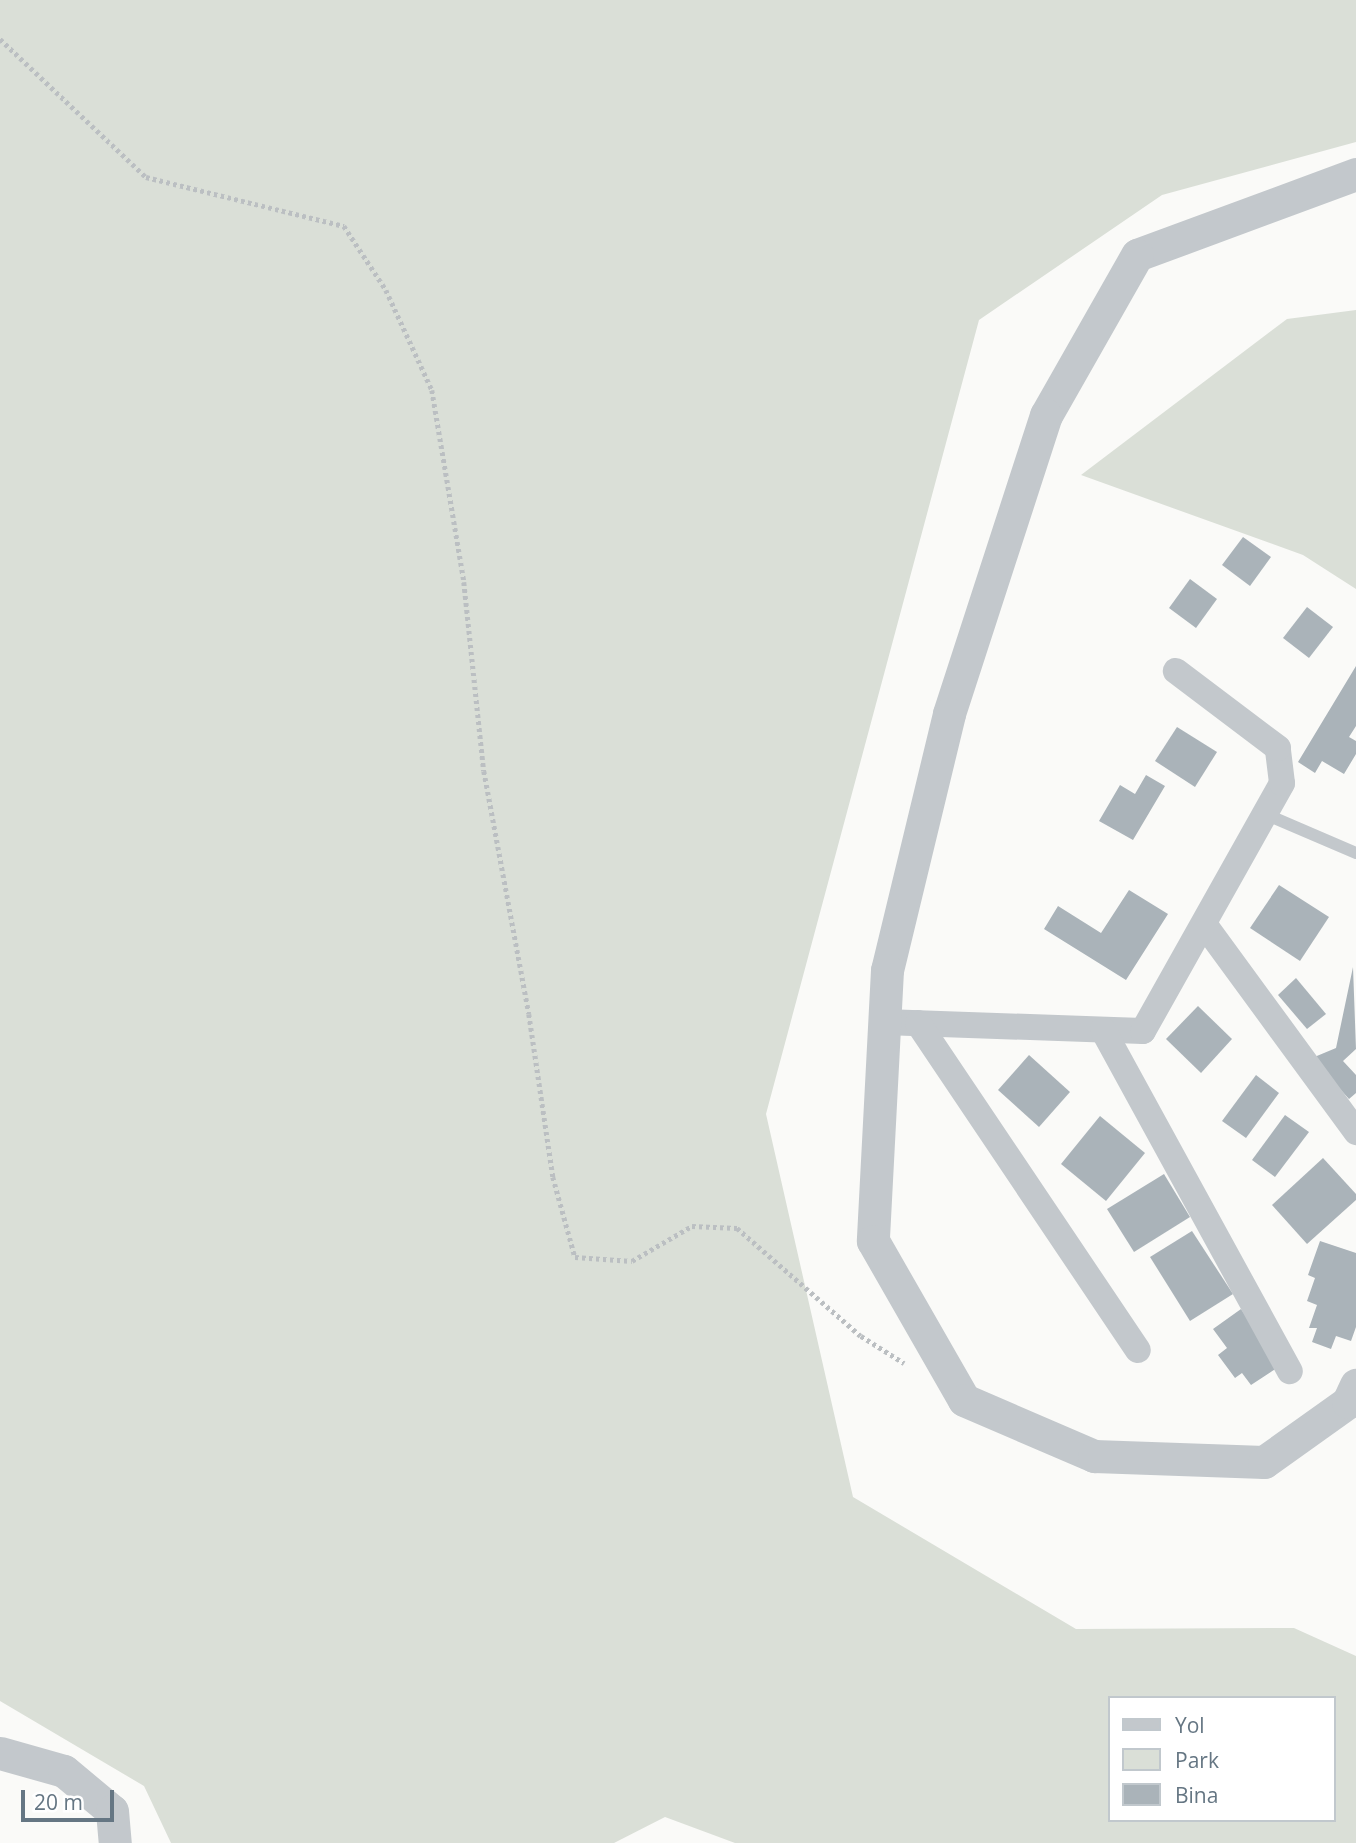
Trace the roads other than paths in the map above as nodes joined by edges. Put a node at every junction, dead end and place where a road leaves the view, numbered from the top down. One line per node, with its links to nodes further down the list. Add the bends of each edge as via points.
1 (1356, 174): 6 (street, via 1137,255 1046,415 949,714 887,970)
2 (1176, 670): 3 (street, via 1278,748 1282,783)
3 (1265, 814): 4 (lane); 5 (street)
4 (1356, 853)
5 (1204, 924): 8 (street, via 1143,1031); 9 (street)
6 (884, 1022): 7 (street); 12 (street, via 873,1241 964,1400 1094,1456 1264,1462 1348,1402)
7 (918, 1023): 8 (street); 10 (street)
8 (1103, 1030): 11 (street)
9 (1356, 1132)
10 (1138, 1350)
11 (1290, 1371)
12 (1356, 1385)
13 (0, 1753): 14 (street, via 64,1771 111,1811)
14 (115, 1843)

